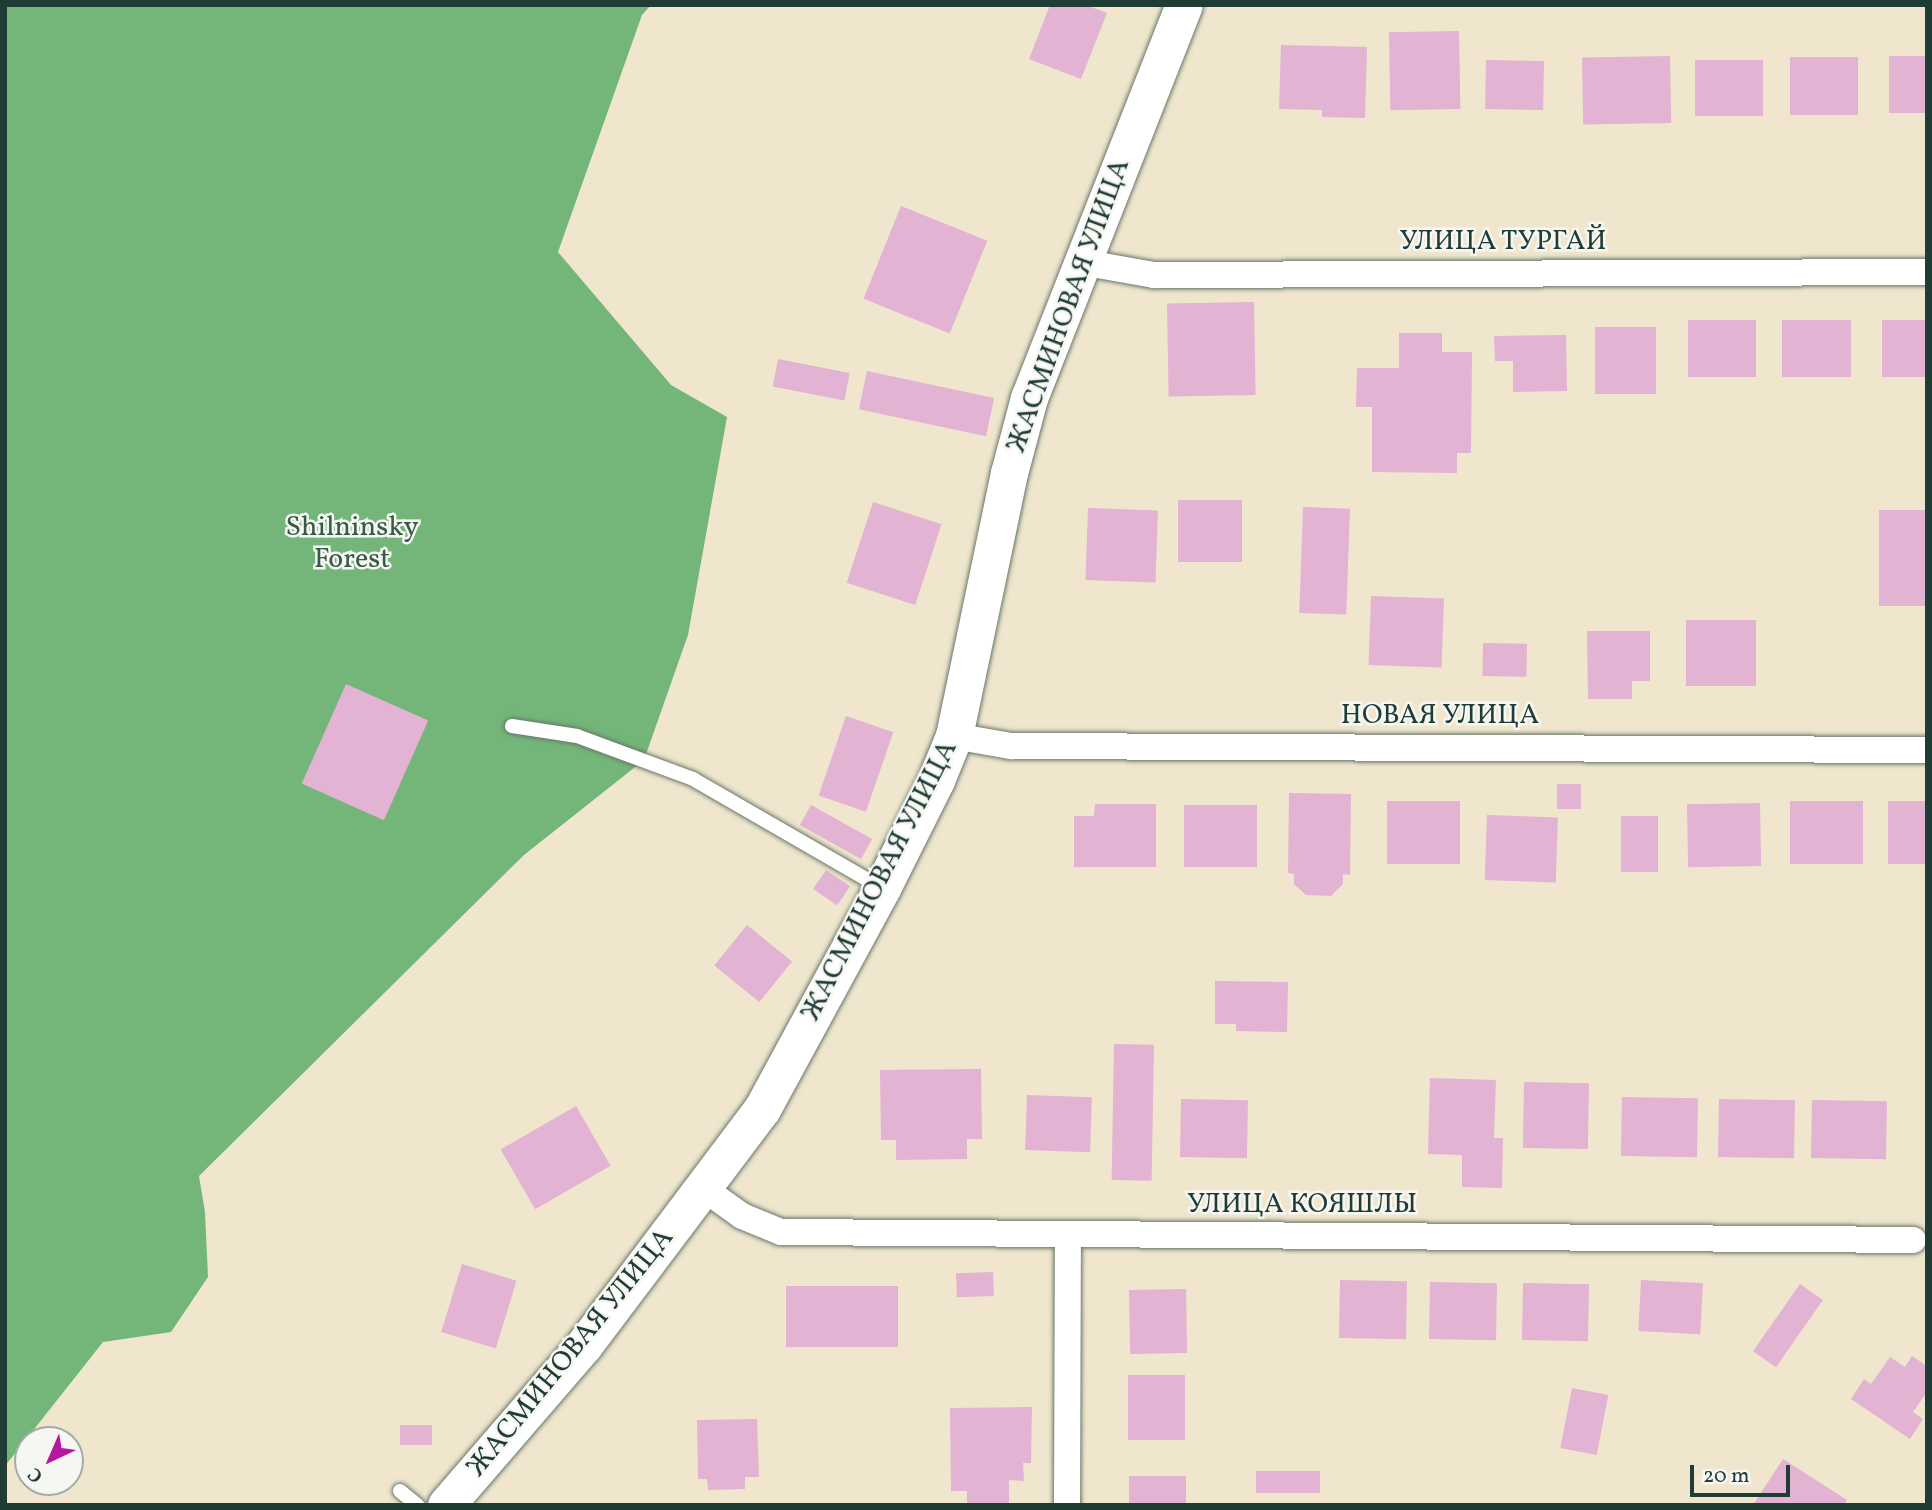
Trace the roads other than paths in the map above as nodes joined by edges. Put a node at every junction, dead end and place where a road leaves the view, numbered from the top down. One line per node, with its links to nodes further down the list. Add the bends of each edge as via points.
1 (1184, 5): 2 (street, ЖАСМИНОВАЯ УЛИЦА)
2 (1081, 262): 3 (street, УЛИЦА ТУРГАЙ, via 1154,275); 5 (street, ЖАСМИНОВАЯ УЛИЦА, via 1020,426)
3 (1927, 272)
4 (512, 726): 7 (lane, via 577,736 693,779)
5 (954, 736): 6 (street, НОВАЯ УЛИЦА, via 1011,746); 7 (street, ЖАСМИНОВАЯ УЛИЦА)
6 (1927, 750)
7 (883, 888): 8 (street, ЖАСМИНОВАЯ УЛИЦА, via 762,1109)
8 (703, 1188): 9 (street, УЛИЦА КОЯШЛЫ, via 742,1216 781,1232); 13 (street, ЖАСМИНОВАЯ УЛИЦА, via 584,1345)
9 (1068, 1235): 10 (street, УЛИЦА КОЯШЛЫ); 14 (street)
10 (1913, 1240)
11 (400, 1491): 12 (lane)
12 (417, 1505)
13 (446, 1505)
14 (1067, 1505)

